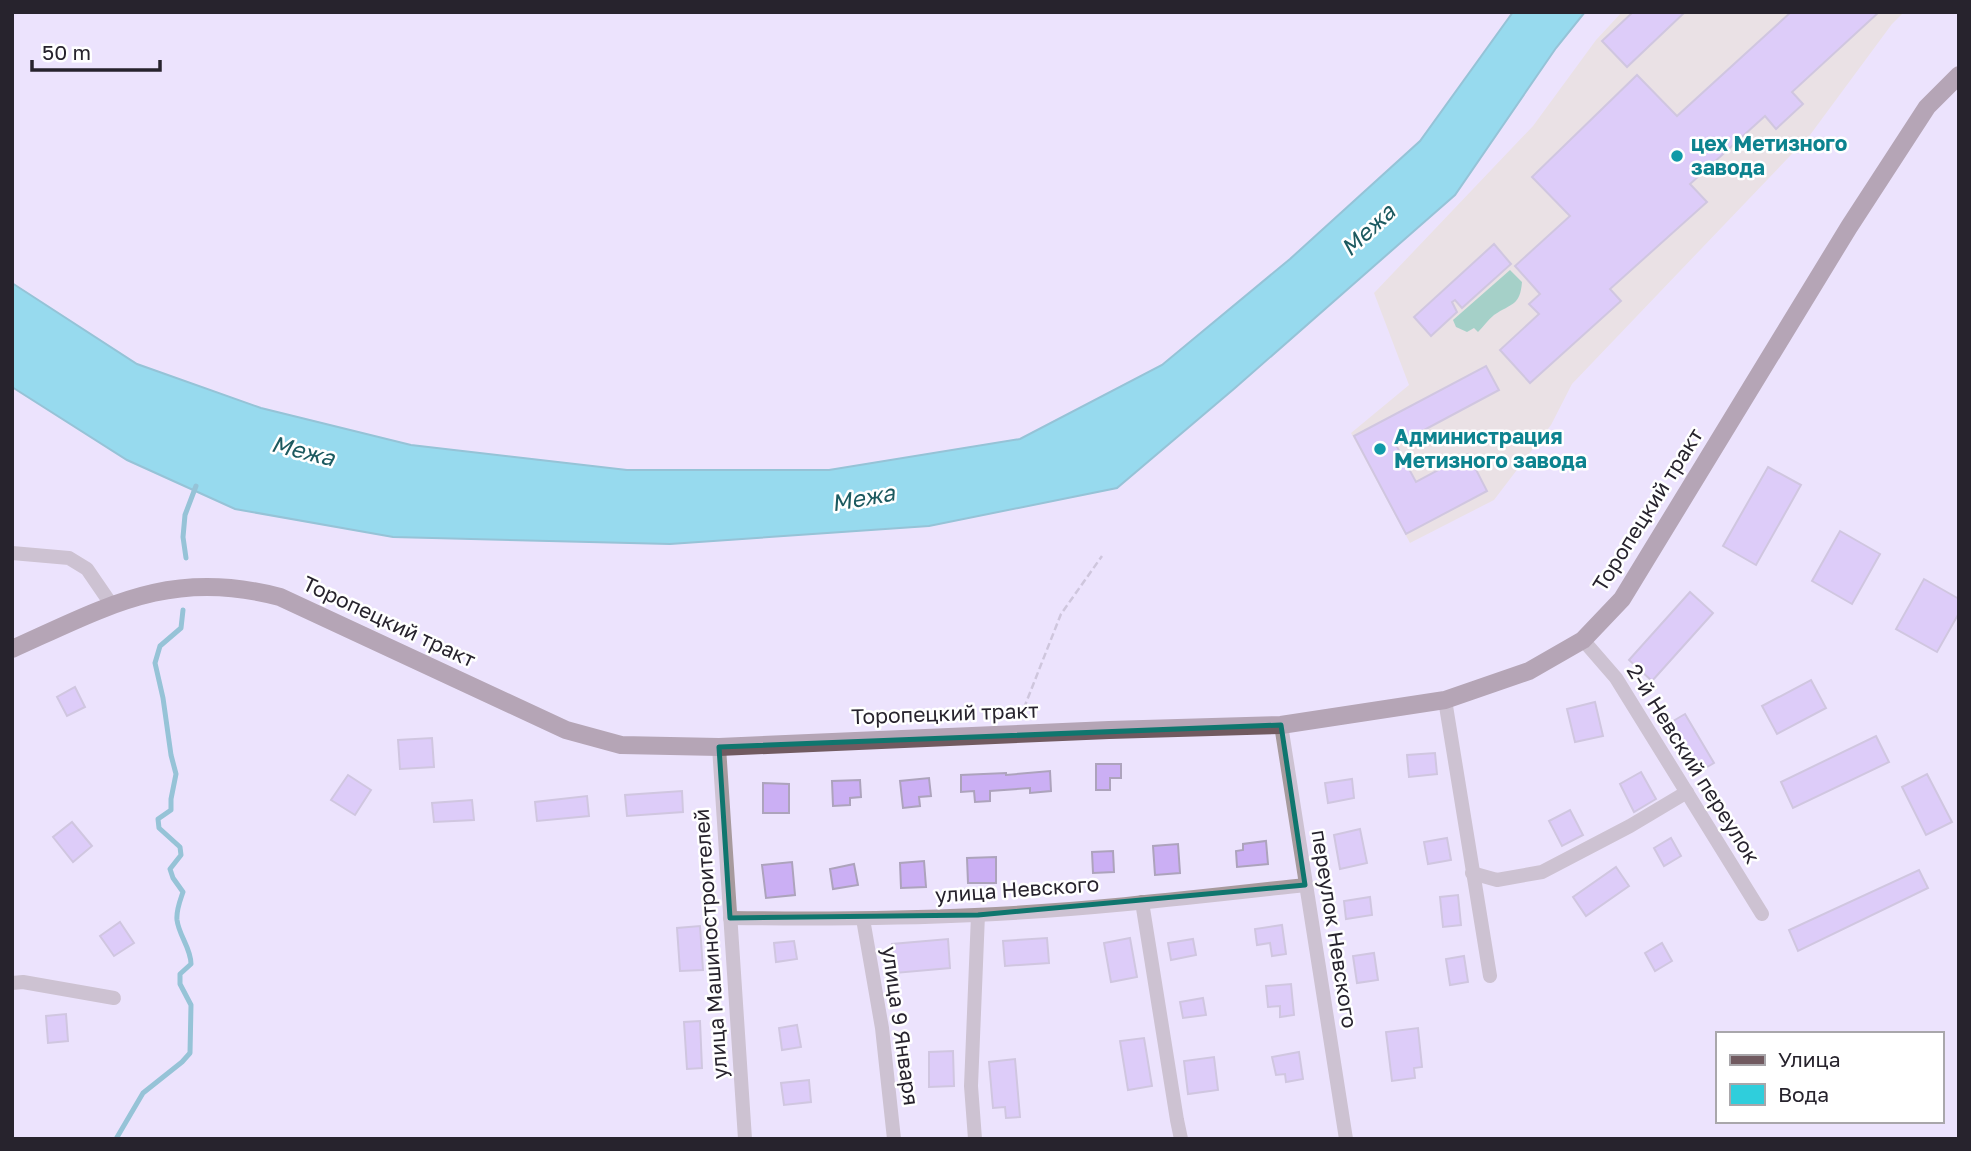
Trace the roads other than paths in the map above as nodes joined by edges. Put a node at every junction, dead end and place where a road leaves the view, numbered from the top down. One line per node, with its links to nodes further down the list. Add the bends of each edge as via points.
1 (1959, 75): 4 (main road, Торопецкий тракт, via 1927,107 1849,227 1622,599)
2 (12, 553): 3 (street, via 69,558 87,569)
3 (111, 604): 5 (main road, Торопецкий тракт); 8 (main road, Торопецкий тракт, via 192,586 252,589 280,597 566,730 621,745)
4 (1583, 640): 6 (main road, Торопецкий тракт, via 1529,671); 9 (street, 2-й Невский переулок, via 1616,678)
5 (12, 649)
6 (1445, 700): 7 (main road, Торопецкий тракт); 10 (street)
7 (1281, 726): 8 (main road, Торопецкий тракт); 11 (street, переулок Невского)
8 (719, 747): 15 (street, улица Машиностроителей)
9 (1687, 792): 10 (street, via 1542,872 1497,880); 13 (street, 2-й Невский переулок)
10 (1472, 873): 17 (street)
11 (1305, 886): 12 (street, улица Невского); 24 (street, переулок Невского)
12 (1142, 902): 14 (street, улица Невского); 23 (street)
13 (1762, 914)
14 (978, 915): 16 (street, улица Невского); 22 (street, via 971,1086)
15 (730, 918): 16 (street, улица Невского); 20 (street, улица Машиностроителей)
16 (863, 919): 21 (street, улица 9 Января, via 882,1028)
17 (1490, 976)
18 (12, 984): 19 (street)
19 (114, 998)
20 (745, 1139)
21 (894, 1139)
22 (975, 1139)
23 (1181, 1139)
24 (1346, 1139)

